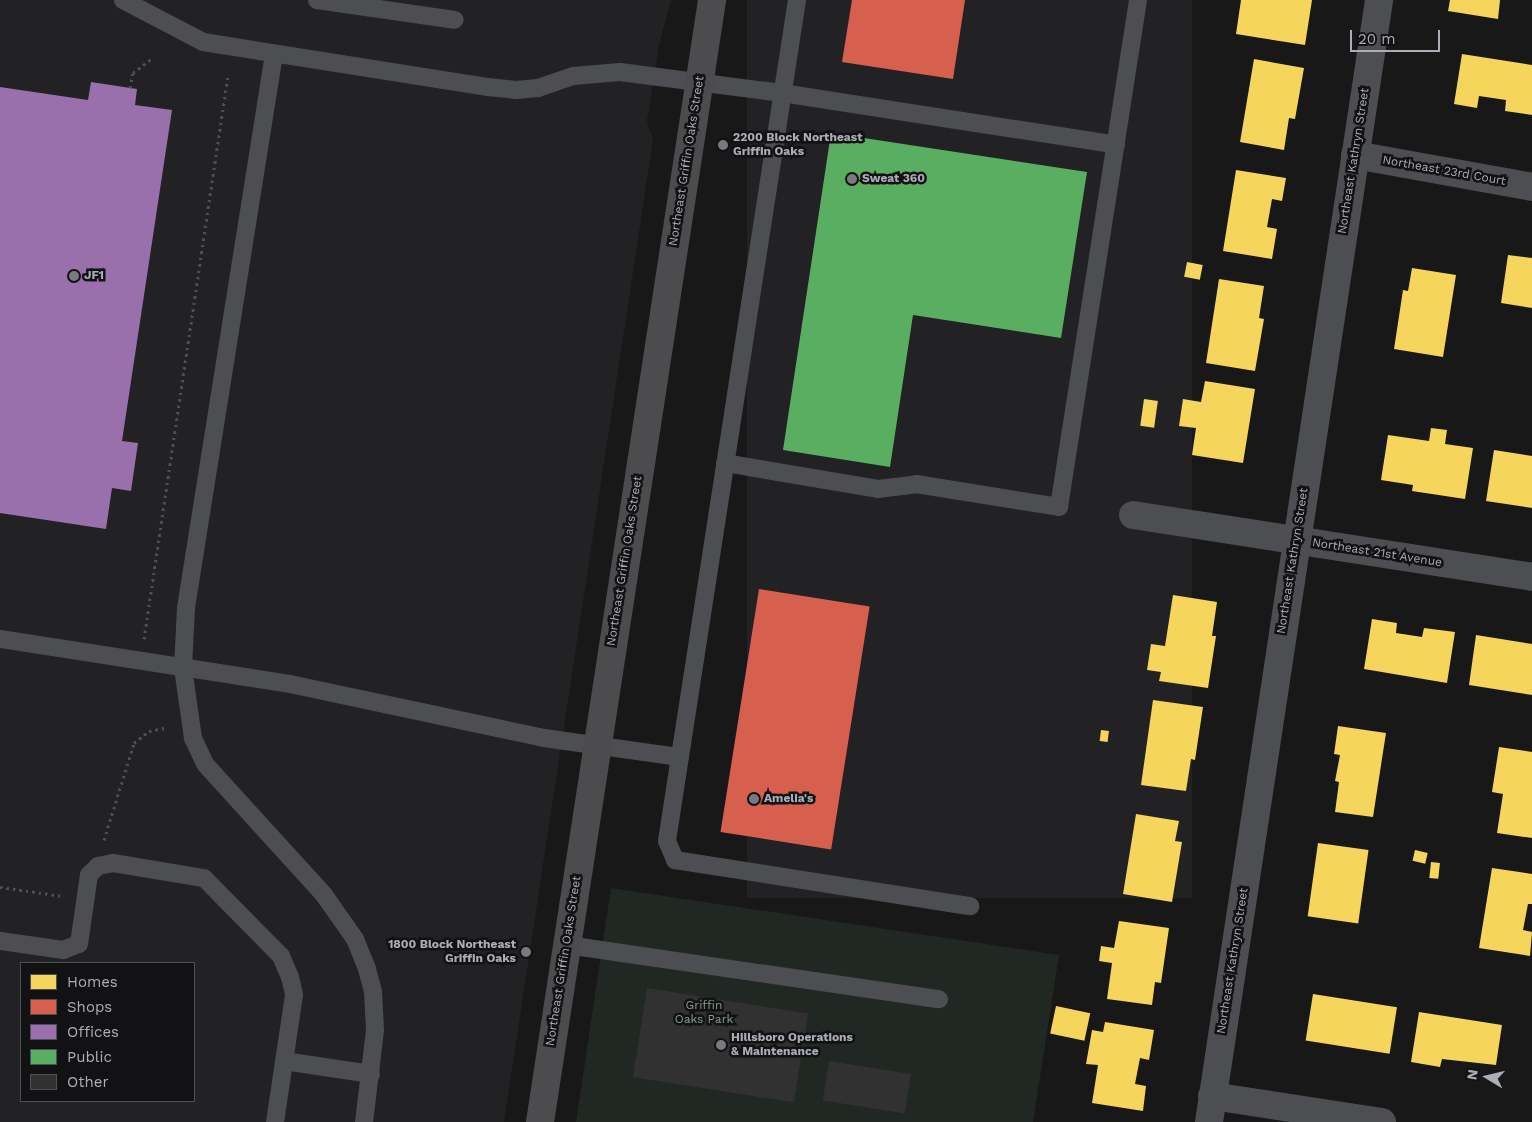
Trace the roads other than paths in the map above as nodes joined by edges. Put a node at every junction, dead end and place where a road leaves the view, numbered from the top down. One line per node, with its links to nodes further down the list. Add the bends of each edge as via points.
1 (123, 0): 8 (lane, via 203,42)
2 (317, 0): 7 (lane)
3 (712, 0): 9 (street, Northeast Griffin Oaks Street)
4 (797, 0): 10 (lane)
5 (1138, 0): 11 (lane)
6 (1379, 0): 12 (street, Northeast Kathryn Street)
7 (455, 20)
8 (274, 54): 9 (lane, via 516,90 599,72 620,72); 19 (lane, via 186,608)
9 (699, 85): 10 (lane); 20 (street, Northeast Griffin Oaks Street)
10 (782, 93): 11 (lane); 14 (lane)
11 (1116, 145): 14 (lane, via 1059,507 916,484 878,488)
12 (1355, 155): 13 (street, Northeast 23rd Court); 16 (street, Northeast Kathryn Street)
13 (1532, 187)
14 (725, 463): 21 (lane)
15 (1133, 515): 16 (street, Northeast 21st Avenue)
16 (1296, 540): 17 (street, Northeast 21st Avenue); 28 (street, Northeast Kathryn Street)
17 (1532, 578)
18 (0, 639): 19 (lane)
19 (183, 668): 20 (lane, via 290,684 544,738); 27 (lane, via 193,738 205,764 324,895 355,939 373,992 375,1030)
20 (597, 745): 21 (lane); 24 (street, Northeast Griffin Oaks Street)
21 (680, 757): 22 (lane, via 667,842 675,860)
22 (970, 906)
23 (0, 941): 26 (lane, via 63,950 79,944 88,875 98,866 113,863 204,878 281,956 294,995)
24 (567, 945): 25 (lane); 31 (street, Northeast Griffin Oaks Street)
25 (939, 1000)
26 (284, 1061): 27 (lane); 29 (lane)
27 (371, 1074): 30 (lane)
28 (1210, 1109): 32 (street)
29 (275, 1122)
30 (364, 1122)
31 (540, 1122)
32 (1382, 1122)

